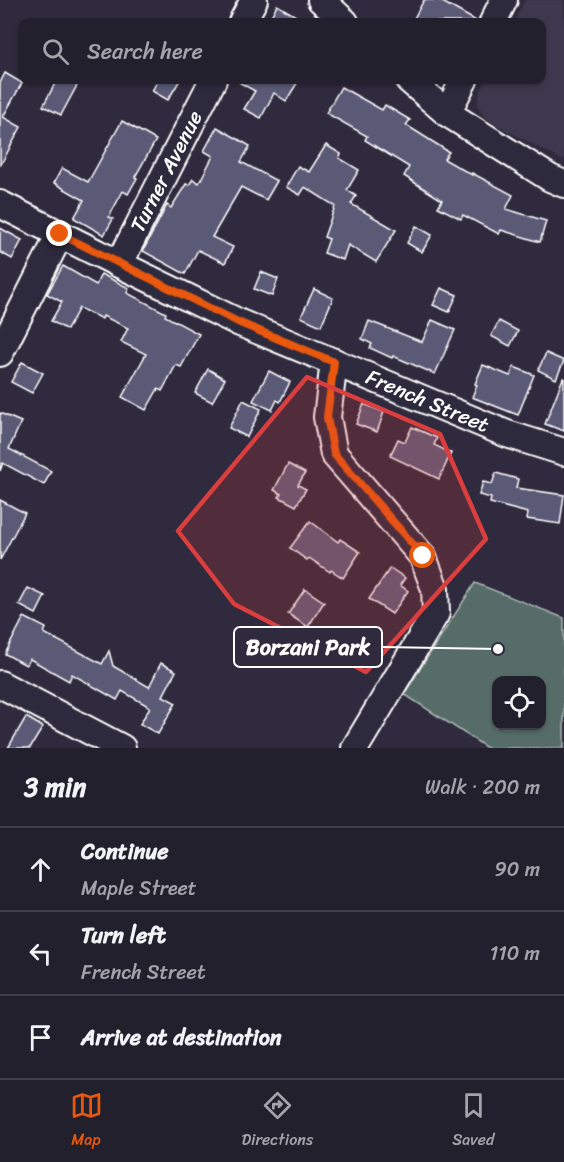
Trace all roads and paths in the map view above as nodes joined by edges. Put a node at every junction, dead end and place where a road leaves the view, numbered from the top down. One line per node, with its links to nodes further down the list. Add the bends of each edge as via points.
1 (254, 0): 4 (street)
2 (321, 0): 5 (street)
3 (504, 0): 6 (street)
4 (244, 18)
5 (341, 18)
6 (495, 18)
7 (211, 84): 14 (street, Turner Avenue)
8 (413, 84): 10 (street)
9 (462, 84): 10 (street)
10 (447, 114): 11 (street)
11 (564, 184)
12 (0, 204): 13 (street, French Street)
13 (60, 234): 14 (street, French Street); 15 (street)
14 (119, 264): 16 (street, French Street, via 240,323)
15 (0, 353)
16 (334, 362): 17 (street, French Street, via 507,434); 20 (street, via 327,417 334,454 423,556 435,589 436,613)
17 (564, 452)
18 (0, 684): 19 (street)
19 (122, 748)
20 (355, 748)

